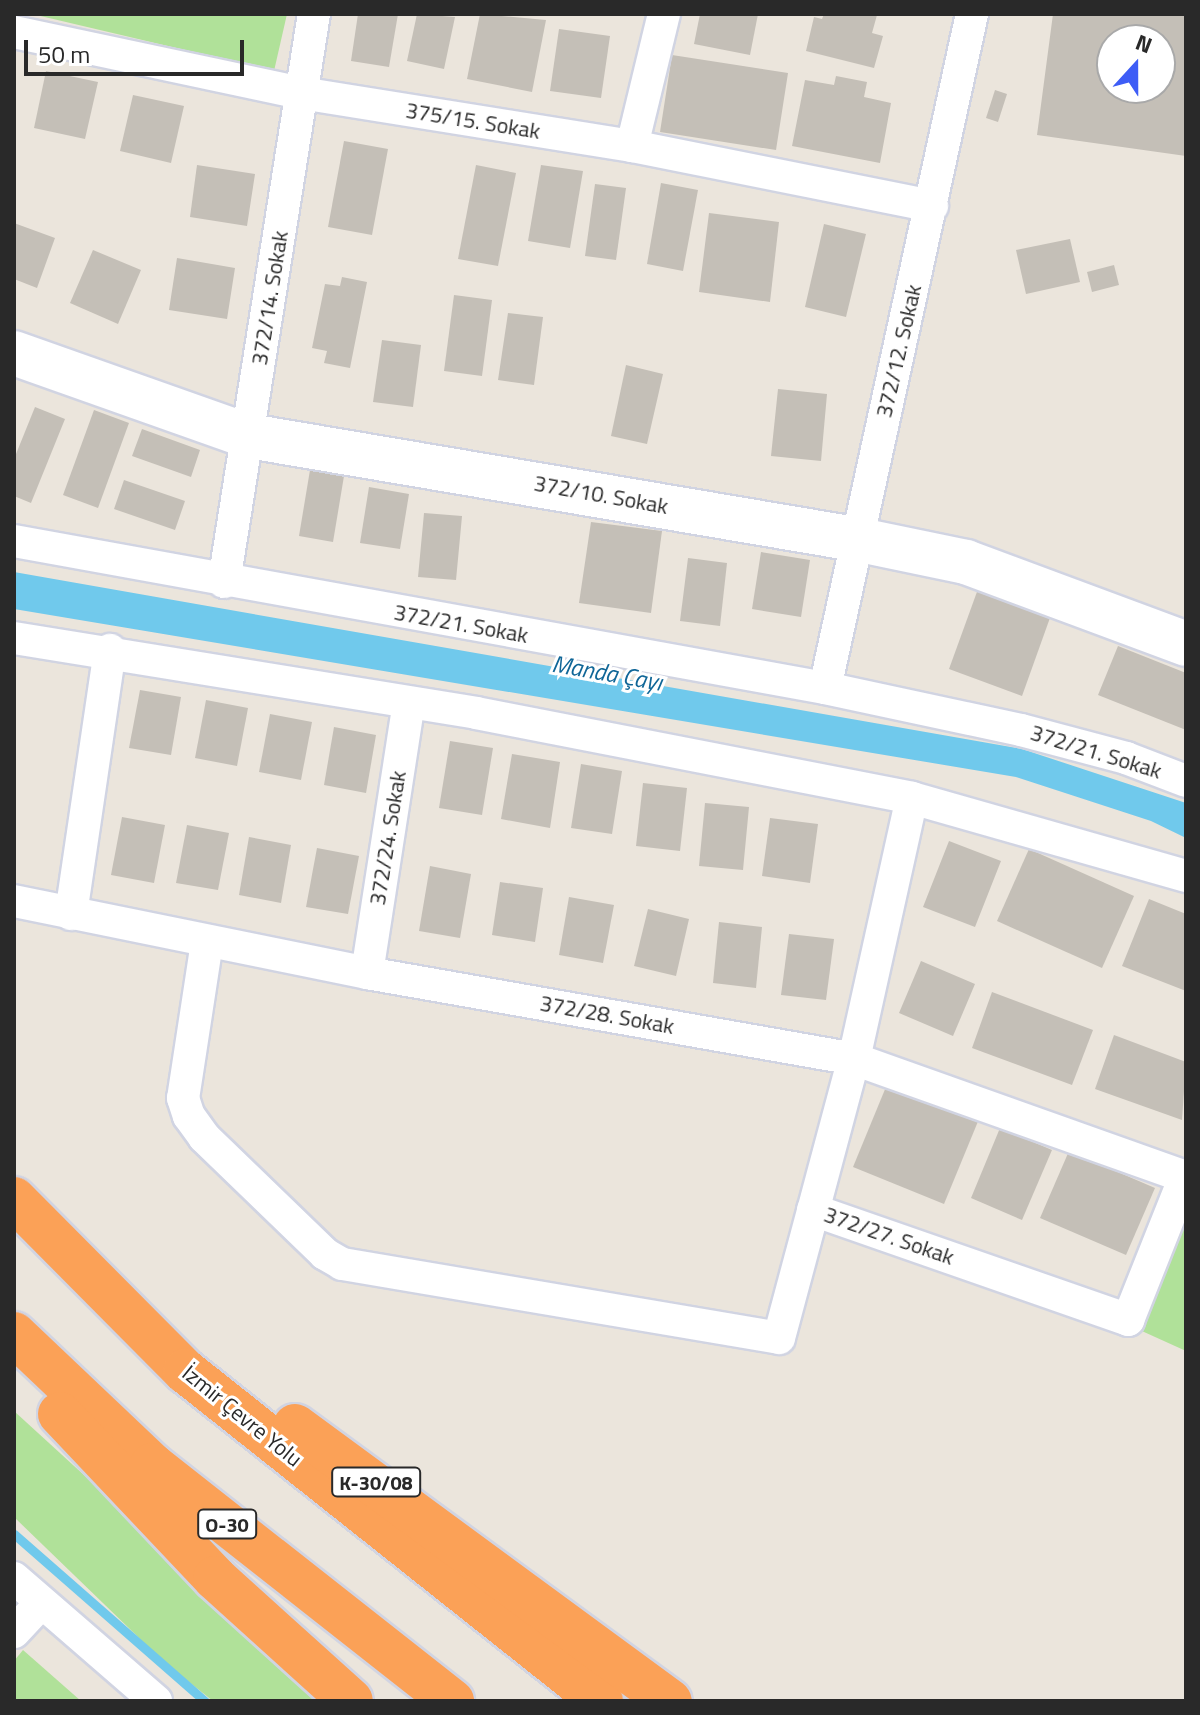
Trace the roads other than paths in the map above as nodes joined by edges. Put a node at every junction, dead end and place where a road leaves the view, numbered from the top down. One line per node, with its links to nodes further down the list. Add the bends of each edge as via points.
1 (314, 14): 5 (street, 372/14. Sokak)
2 (664, 14): 6 (street)
3 (972, 14): 7 (street, 372/12. Sokak)
4 (14, 32): 5 (street, 375/15. Sokak)
5 (301, 93): 6 (street, 375/15. Sokak); 9 (street, 372/14. Sokak)
6 (632, 146): 7 (street, 375/15. Sokak)
7 (932, 206): 10 (street, 372/12. Sokak)
8 (14, 353): 9 (street, 372/10. Sokak)
9 (249, 436): 10 (street, 372/10. Sokak); 12 (street, 372/14. Sokak)
10 (855, 539): 14 (street, 372/10. Sokak, via 966,562); 16 (street, 372/12. Sokak)
11 (14, 541): 12 (street, 372/21. Sokak)
12 (224, 582): 16 (street, 372/21. Sokak)
13 (14, 638): 15 (street)
14 (1186, 644)
15 (110, 650): 17 (street); 22 (street)
16 (825, 688): 18 (street, 372/21. Sokak, via 1021,730 1126,758)
17 (409, 703): 19 (street); 24 (street, 372/24. Sokak)
18 (1186, 781)
19 (912, 798): 20 (street); 25 (street, 372/27. Sokak)
20 (1186, 876)
21 (14, 901): 22 (street, 372/28. Sokak)
22 (71, 914): 23 (street, 372/28. Sokak)
23 (207, 942): 24 (street, 372/28. Sokak); 28 (street, via 183,1098 189,1116 237,1169 342,1264 779,1338)
24 (367, 973): 25 (street, 372/28. Sokak)
25 (854, 1059): 26 (street, 372/28. Sokak); 28 (street, 372/27. Sokak)
26 (1186, 1177): 28 (street, 372/27. Sokak, via 1128,1320)
27 (14, 1199): 29 (highway, İzmir Çevre Yolu)
28 (813, 1210)
29 (80, 1267): 38 (highway, İzmir Çevre Yolu, via 185,1371); 39 (highway, K-30/08)
30 (14, 1334): 37 (highway, O-30, via 152,1465)
31 (14, 1355): 36 (highway, via 31,1382 136,1499)
32 (14, 1578): 33 (street)
33 (41, 1603): 34 (street); 35 (street)
34 (14, 1632)
35 (156, 1701)
36 (351, 1701)
37 (452, 1701)
38 (601, 1701)
39 (670, 1701)

